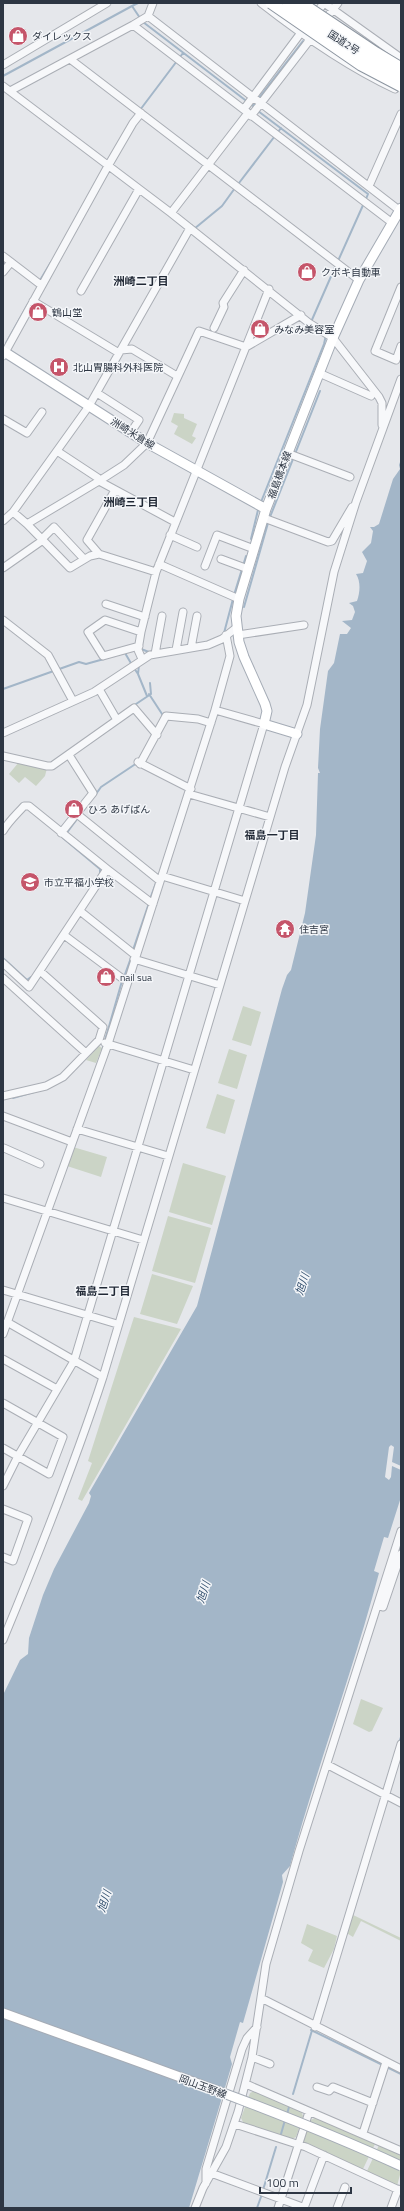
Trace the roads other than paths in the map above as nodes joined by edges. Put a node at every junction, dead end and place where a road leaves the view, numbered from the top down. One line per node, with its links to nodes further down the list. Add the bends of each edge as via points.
1 (107, 3): 18 (street)
2 (153, 3): 11 (street)
3 (261, 3): 13 (street)
4 (271, 3): 22 (highway, bridge, via 361,65)
5 (288, 3): 20 (highway, 国道2号, bridge)
6 (301, 3): 19 (highway, 国道2号, bridge)
7 (314, 3): 17 (highway)
8 (324, 3): 10 (street); 13 (street)
9 (338, 3): 10 (street)
10 (333, 10): 14 (street); 15 (street)
11 (148, 16): 12 (street); 25 (street)
12 (133, 26): 16 (street); 25 (street, via 178,60)
13 (302, 33): 14 (street); 25 (street)
14 (310, 39): 24 (street, via 376,80); 25 (street)
15 (401, 58)
16 (70, 59): 23 (street); 26 (street)
17 (401, 63)
18 (3, 65)
19 (401, 68)
20 (401, 78)
21 (3, 86): 23 (street)
22 (401, 86)
23 (10, 91): 28 (street)
24 (401, 91)
25 (253, 106): 29 (street); 30 (street); 34 (street, via 276,135)
26 (140, 111): 28 (street); 29 (street)
27 (401, 114): 30 (street)
28 (106, 165): 31 (street); 41 (street)
29 (208, 165): 33 (street); 40 (street)
30 (370, 187): 32 (street)
31 (139, 189): 33 (street); 44 (street)
32 (400, 209): 34 (main road, 福島橋本線)
33 (171, 213): 35 (street)
34 (391, 222): 40 (main road, 福島橋本線)
35 (190, 228): 38 (street); 52 (street)
36 (3, 256): 37 (street)
37 (11, 262): 39 (street); 41 (street)
38 (244, 270): 43 (street); 48 (street, via 223,303 224,307)
39 (3, 272)
40 (359, 280): 49 (main road, 福島橋本線)
41 (40, 284): 45 (street)
42 (401, 287): 46 (street)
43 (269, 289): 47 (street); 51 (street)
44 (81, 291)
45 (33, 301): 52 (street); 53 (street)
46 (398, 302): 50 (street, via 375,351 396,360)
47 (301, 315): 49 (street); 51 (street)
48 (214, 328)
49 (328, 335): 54 (main road, 福島橋本線); 62 (street, via 382,402)
50 (401, 346)
51 (246, 347): 55 (street, via 199,331); 67 (street)
52 (122, 351): 55 (street, via 132,348); 57 (street)
53 (4, 353): 59 (main road, 洲崎米倉線)
54 (319, 373): 58 (street); 66 (main road, 福島橋本線)
55 (177, 376): 64 (street)
56 (401, 379): 62 (street)
57 (98, 393): 59 (street); 63 (street, via 139,420)
58 (371, 396)
59 (89, 406): 63 (main road, 洲崎米倉線); 65 (street)
60 (42, 412): 61 (street, via 27,434)
61 (3, 419)
62 (382, 431): 71 (street)
63 (131, 432): 64 (main road, 洲崎米倉線)
64 (147, 443): 67 (main road, 洲崎米倉線); 69 (street, via 124,465)
65 (59, 452): 69 (street); 72 (street)
66 (292, 455): 68 (street); 73 (main road, 福島橋本線)
67 (196, 471): 73 (main road, 洲崎米倉線); 75 (street)
68 (350, 477)
69 (99, 481): 70 (street); 76 (street)
70 (115, 490): 75 (street); 81 (street, via 87,540)
71 (356, 502): 73 (street, via 332,541 328,542); 113 (street, via 334,572 307,705)
72 (13, 512): 74 (street); 76 (street)
73 (265, 513): 80 (main road, 福島橋本線)
74 (3, 521)
75 (175, 522): 77 (street)
76 (27, 524): 78 (street)
77 (172, 536): 79 (street); 84 (street)
78 (42, 540): 83 (street, via 70,568); 83 (street, via 54,527); 86 (street)
79 (197, 547)
80 (254, 549): 85 (street, via 217,535); 87 (main road, 福島橋本線)
81 (99, 554): 83 (street); 88 (street)
82 (220, 559): 87 (street)
83 (84, 560)
84 (161, 565): 88 (street); 89 (street)
85 (205, 566)
86 (3, 568)
87 (244, 568): 89 (main road, 福島橋本線)
88 (156, 572): 94 (street)
89 (236, 597): 97 (main road, 福島橋本線)
90 (106, 604): 94 (street)
91 (183, 612): 102 (street)
92 (162, 616): 103 (street)
93 (197, 616): 101 (street)
94 (145, 617): 98 (street)
95 (3, 620): 106 (street, via 48,654)
96 (304, 625): 97 (street)
97 (237, 631): 99 (street); 110 (main road, 福島橋本線, via 244,657 265,704 267,711)
98 (141, 632): 100 (street); 100 (street, via 106,620 88,632 103,656)
99 (225, 636): 101 (street, via 208,645); 107 (street, via 230,656)
100 (139, 646): 104 (street)
101 (191, 648): 102 (street)
102 (176, 650): 103 (street)
103 (154, 654): 104 (street)
104 (142, 659): 105 (street)
105 (99, 689): 106 (street); 108 (street)
106 (73, 701): 111 (street)
107 (215, 710): 109 (street); 110 (street)
108 (115, 718): 112 (street, via 134,708); 114 (street)
109 (209, 722): 112 (street, via 166,716); 116 (street)
110 (264, 724): 113 (main road); 117 (street)
111 (3, 733)
112 (156, 734): 116 (street, via 139,762)
113 (297, 734): 119 (street)
114 (68, 754): 115 (street, via 52,766); 118 (street, via 93,793)
115 (4, 756)
116 (189, 790): 117 (street); 123 (street)
117 (240, 808): 119 (street); 124 (street)
118 (79, 815): 121 (street); 123 (street)
119 (270, 817): 125 (street)
120 (3, 831): 121 (street, via 11,818 24,806 29,806)
121 (64, 835): 122 (street)
122 (107, 869): 126 (street); 127 (street)
123 (159, 879): 124 (street); 126 (street)
124 (215, 892): 125 (street); 132 (street)
125 (245, 901): 135 (street)
126 (150, 903): 129 (street)
127 (80, 911): 128 (street); 129 (street)
128 (64, 935): 131 (street); 134 (street)
129 (134, 955): 132 (street); 136 (street)
130 (3, 963): 131 (street, via 29,987)
131 (40, 971): 136 (street, via 103,1027)
132 (189, 977): 135 (street); 138 (street)
133 (3, 978): 137 (street)
134 (123, 979)
135 (220, 985): 139 (street)
136 (103, 1042): 137 (street); 138 (street); 142 (street)
137 (86, 1053): 140 (street, via 54,1083)
138 (164, 1062): 139 (street); 144 (street)
139 (194, 1070): 146 (street)
140 (3, 1096)
141 (3, 1116): 143 (street)
142 (77, 1129): 143 (street); 144 (street)
143 (71, 1141): 149 (street)
144 (139, 1147): 146 (street); 150 (street)
145 (5, 1148): 147 (street)
146 (168, 1156): 151 (street)
147 (40, 1164)
148 (3, 1198): 149 (street)
149 (46, 1212): 150 (street); 153 (street)
150 (114, 1231): 151 (street); 154 (street)
151 (143, 1240): 156 (street)
152 (3, 1290): 153 (street)
153 (15, 1295): 154 (street); 155 (street)
154 (88, 1316): 156 (street); 159 (street)
155 (7, 1322): 157 (street); 159 (street)
156 (118, 1324): 160 (street)
157 (3, 1334)
158 (3, 1360): 161 (street)
159 (74, 1360): 160 (street); 161 (street)
160 (103, 1377): 172 (street, via 62,1495)
161 (57, 1389): 163 (street)
162 (3, 1403): 163 (street)
163 (37, 1422): 165 (street); 165 (street, via 63,1437 49,1474)
164 (3, 1448): 165 (street)
165 (18, 1456): 166 (street)
166 (3, 1486)
167 (3, 1509): 170 (street, via 28,1519 13,1561)
168 (401, 1531): 171 (street)
169 (401, 1554): 171 (street, via 383,1607)
170 (3, 1558)
171 (378, 1605): 174 (street)
172 (3, 1640)
173 (401, 1744): 175 (street)
174 (328, 1766): 175 (street); 177 (street, via 266,1964)
175 (385, 1795): 176 (street); 179 (street)
176 (401, 1803)
177 (261, 1998): 179 (street); 180 (street)
178 (3, 2014): 194 (main road, 岡山玉野線, bridge, via 322,2130)
179 (313, 2026): 183 (street)
180 (257, 2027): 181 (street); 196 (street, via 247,2038 242,2049 206,2169)
181 (252, 2057): 182 (street); 185 (street)
182 (270, 2064)
183 (385, 2065): 184 (street); 187 (street)
184 (401, 2069)
185 (246, 2084): 188 (street); 189 (street)
186 (317, 2087): 187 (street, via 329,2091 333,2087)
187 (373, 2103): 190 (street)
188 (309, 2112): 190 (street); 191 (street)
189 (235, 2124): 191 (street); 195 (street, via 226,2148)
190 (363, 2133): 192 (street)
191 (297, 2145): 193 (street); 199 (street)
192 (401, 2151)
193 (324, 2155): 198 (street); 202 (street)
194 (401, 2166)
195 (212, 2173): 196 (street); 199 (street)
196 (206, 2183): 200 (street)
197 (345, 2187): 203 (street)
198 (399, 2190): 204 (street)
199 (281, 2198): 201 (street); 202 (street)
200 (195, 2208)
201 (278, 2208)
202 (304, 2208)
203 (337, 2208)
204 (391, 2208)

